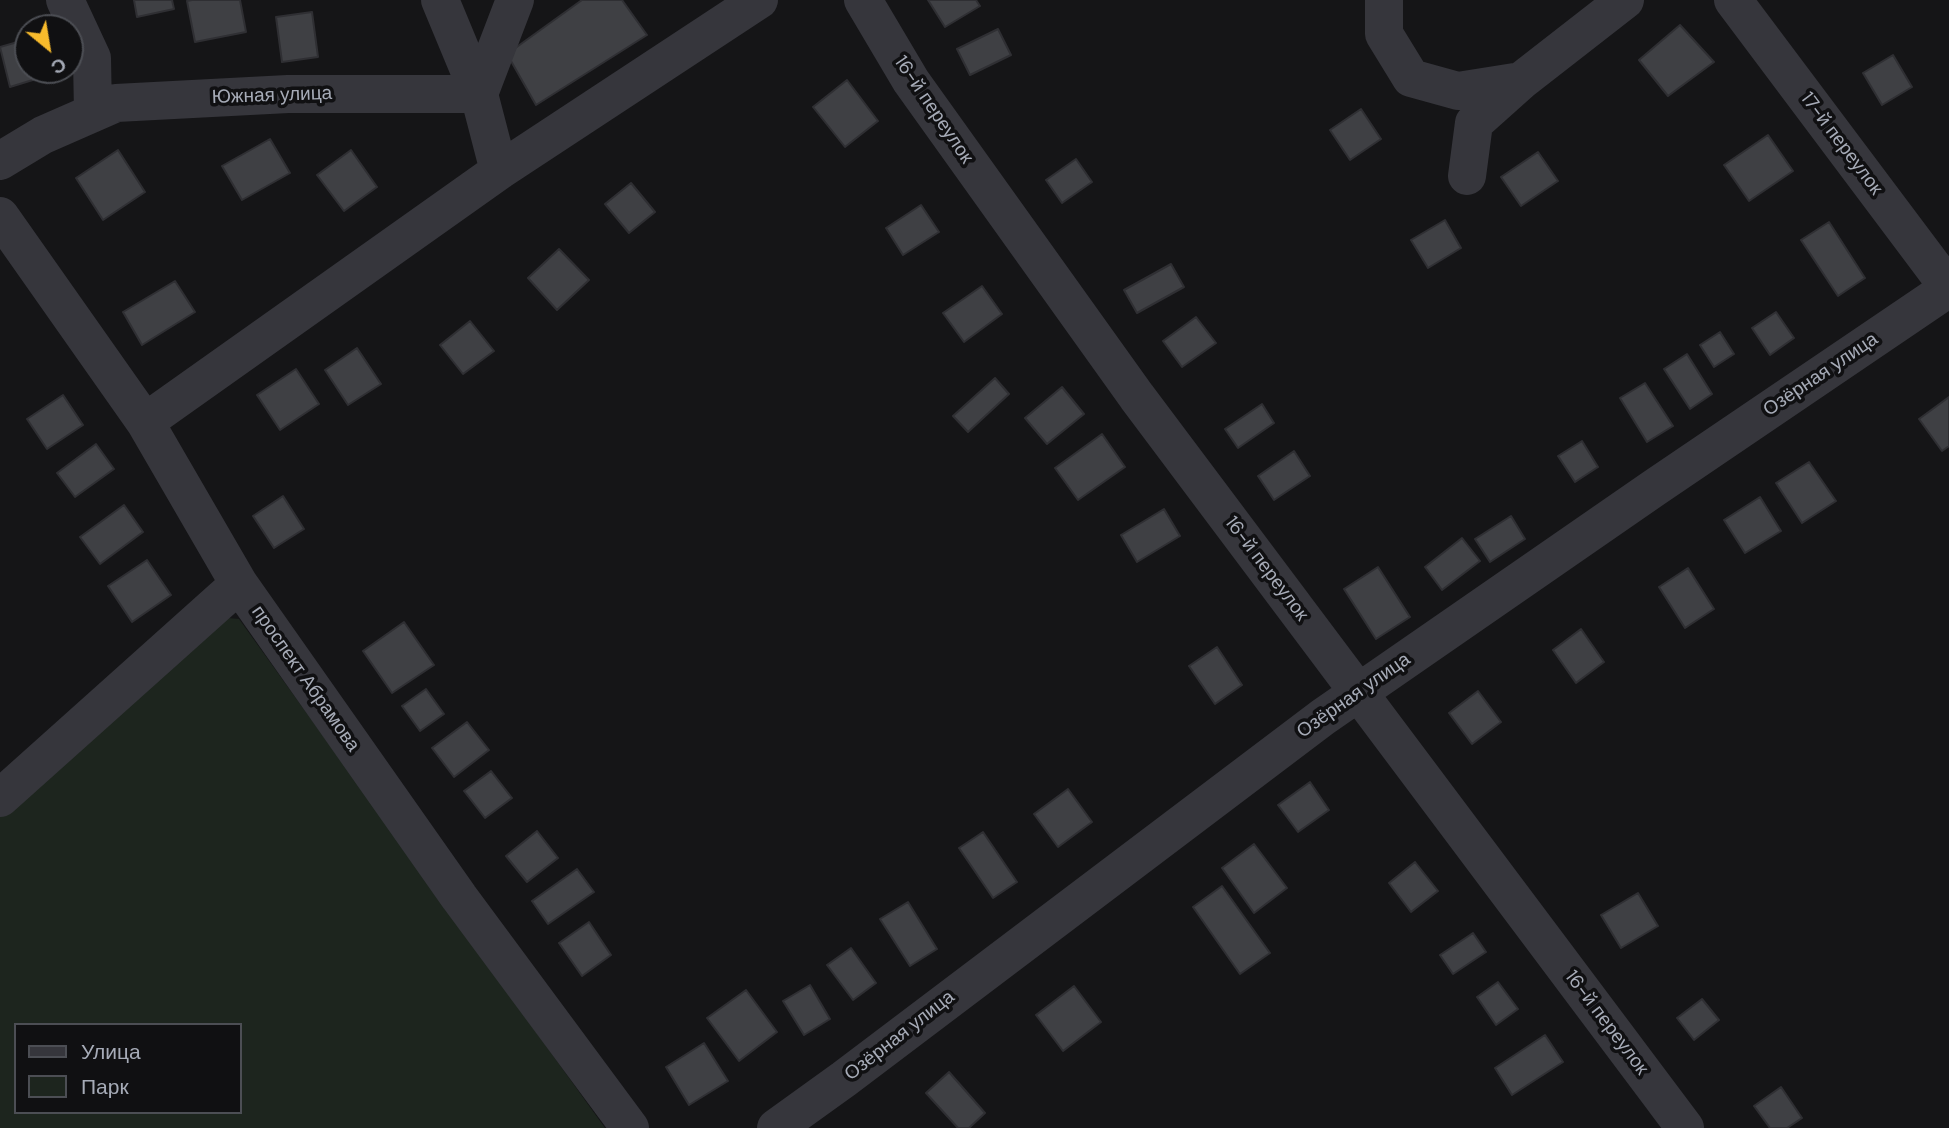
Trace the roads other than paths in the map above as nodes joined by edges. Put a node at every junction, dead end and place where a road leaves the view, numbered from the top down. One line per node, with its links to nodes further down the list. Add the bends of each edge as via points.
1 (65, 0): 11 (street, via 92,58)
2 (440, 0): 10 (street)
3 (515, 0): 10 (street)
4 (759, 0): 13 (street)
5 (863, 0): 19 (street, 16-й переулок, via 911,81 1137,397)
6 (1384, 0): 9 (street, via 1384,34 1410,78 1458,91)
7 (1625, 0): 9 (street)
8 (1733, 0): 16 (street, 17-й переулок)
9 (1521, 81): 14 (street, via 1474,123)
10 (479, 94): 11 (street, Южная улица, via 288,94 116,103); 13 (street)
11 (93, 113): 12 (street, Южная улица)
12 (0, 161)
13 (499, 171): 17 (street)
14 (1467, 176)
15 (0, 216): 17 (street, проспект Абрамова)
16 (1949, 288): 19 (street, Озёрная улица)
17 (145, 422): 18 (street, проспект Абрамова)
18 (239, 584): 20 (street); 21 (street, проспект Абрамова, via 459,897)
19 (1358, 692): 22 (street, Озёрная улица); 23 (street, 16-й переулок)
20 (0, 798)
21 (630, 1128)
22 (776, 1128)
23 (1685, 1128)

